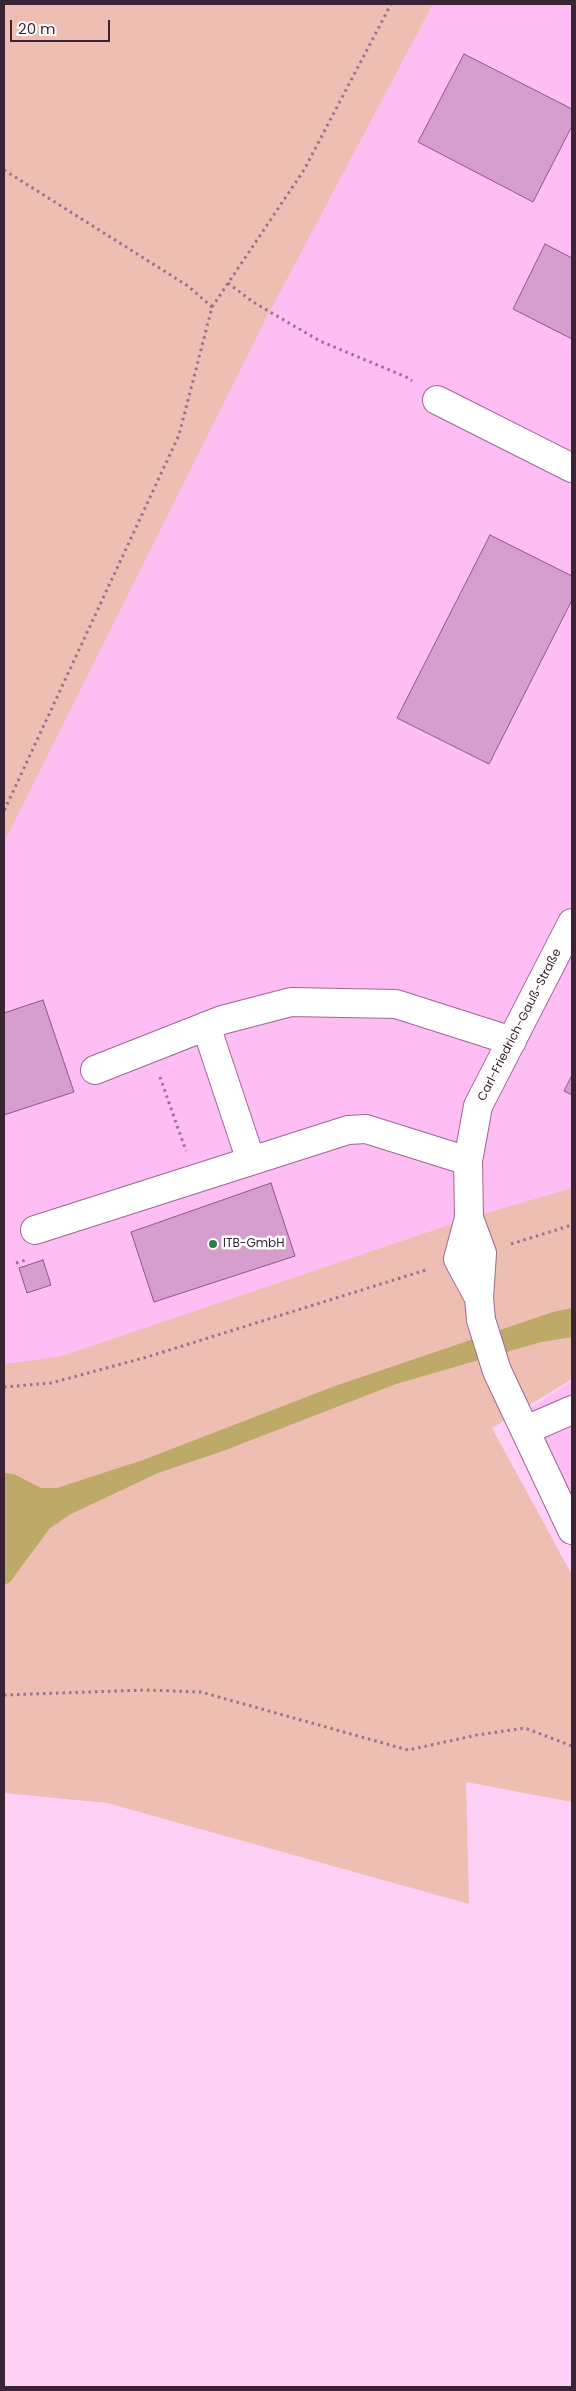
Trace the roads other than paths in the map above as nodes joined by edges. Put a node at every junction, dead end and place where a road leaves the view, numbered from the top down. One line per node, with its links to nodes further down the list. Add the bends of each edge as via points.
1 (437, 400): 2 (street)
2 (572, 468)
3 (572, 923): 5 (street, Carl-Friedrich-Gauß-Straße)
4 (206, 1026): 5 (street, via 291,1002 396,1004); 6 (street); 7 (street)
5 (512, 1040): 8 (street, Carl-Friedrich-Gauß-Straße, via 478,1106)
6 (95, 1070)
7 (251, 1161): 8 (street, via 348,1130 366,1129); 9 (street)
8 (468, 1161): 11 (street, Carl-Friedrich-Gauß-Straße, via 470,1256 480,1309 497,1372)
9 (36, 1230)
10 (572, 1410): 11 (street)
11 (526, 1430): 12 (street)
12 (572, 1530)

